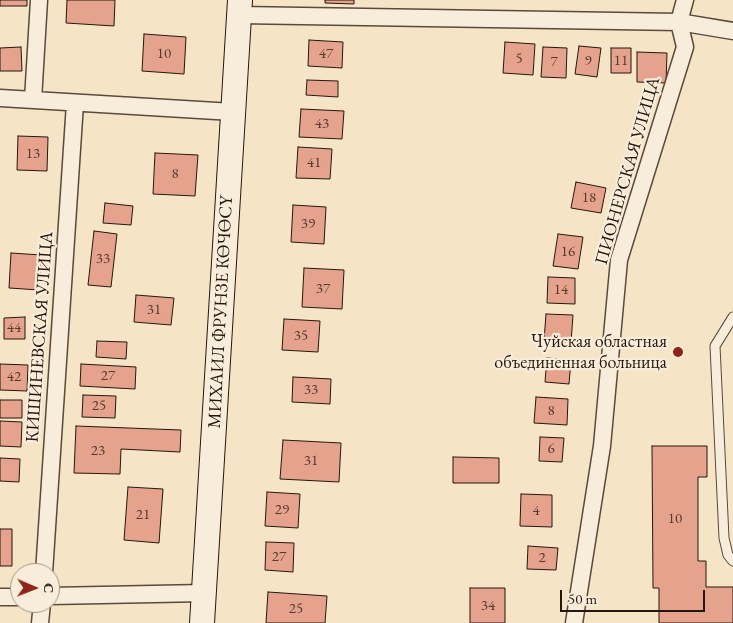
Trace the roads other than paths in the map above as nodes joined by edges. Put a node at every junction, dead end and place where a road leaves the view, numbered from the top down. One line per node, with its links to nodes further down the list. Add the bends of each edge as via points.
1 (39, 0): 7 (street)
2 (685, 0): 4 (street, ПИОНЕРСКАЯ УЛИЦА)
3 (239, 7): 4 (street); 9 (main road, МИХАИЛ ФРУНЗЕ КӨЧӨСҮ)
4 (679, 22): 5 (street); 16 (street, ПИОНЕРСКАЯ УЛИЦА, via 685,47 619,260 602,446)
5 (733, 31)
6 (0, 98): 7 (street)
7 (33, 100): 8 (street)
8 (75, 103): 9 (street); 12 (street, КИШИНЕВСКАЯ УЛИЦА)
9 (233, 112): 13 (main road, МИХАИЛ ФРУНЗЕ КӨЧӨСҮ)
10 (733, 317): 11 (lane, via 715,346 724,538 728,556)
11 (733, 561)
12 (45, 563)
13 (204, 592): 14 (street); 15 (main road, МИХАИЛ ФРУНЗЕ КӨЧӨСҮ)
14 (60, 596)
15 (202, 623)
16 (574, 623)

